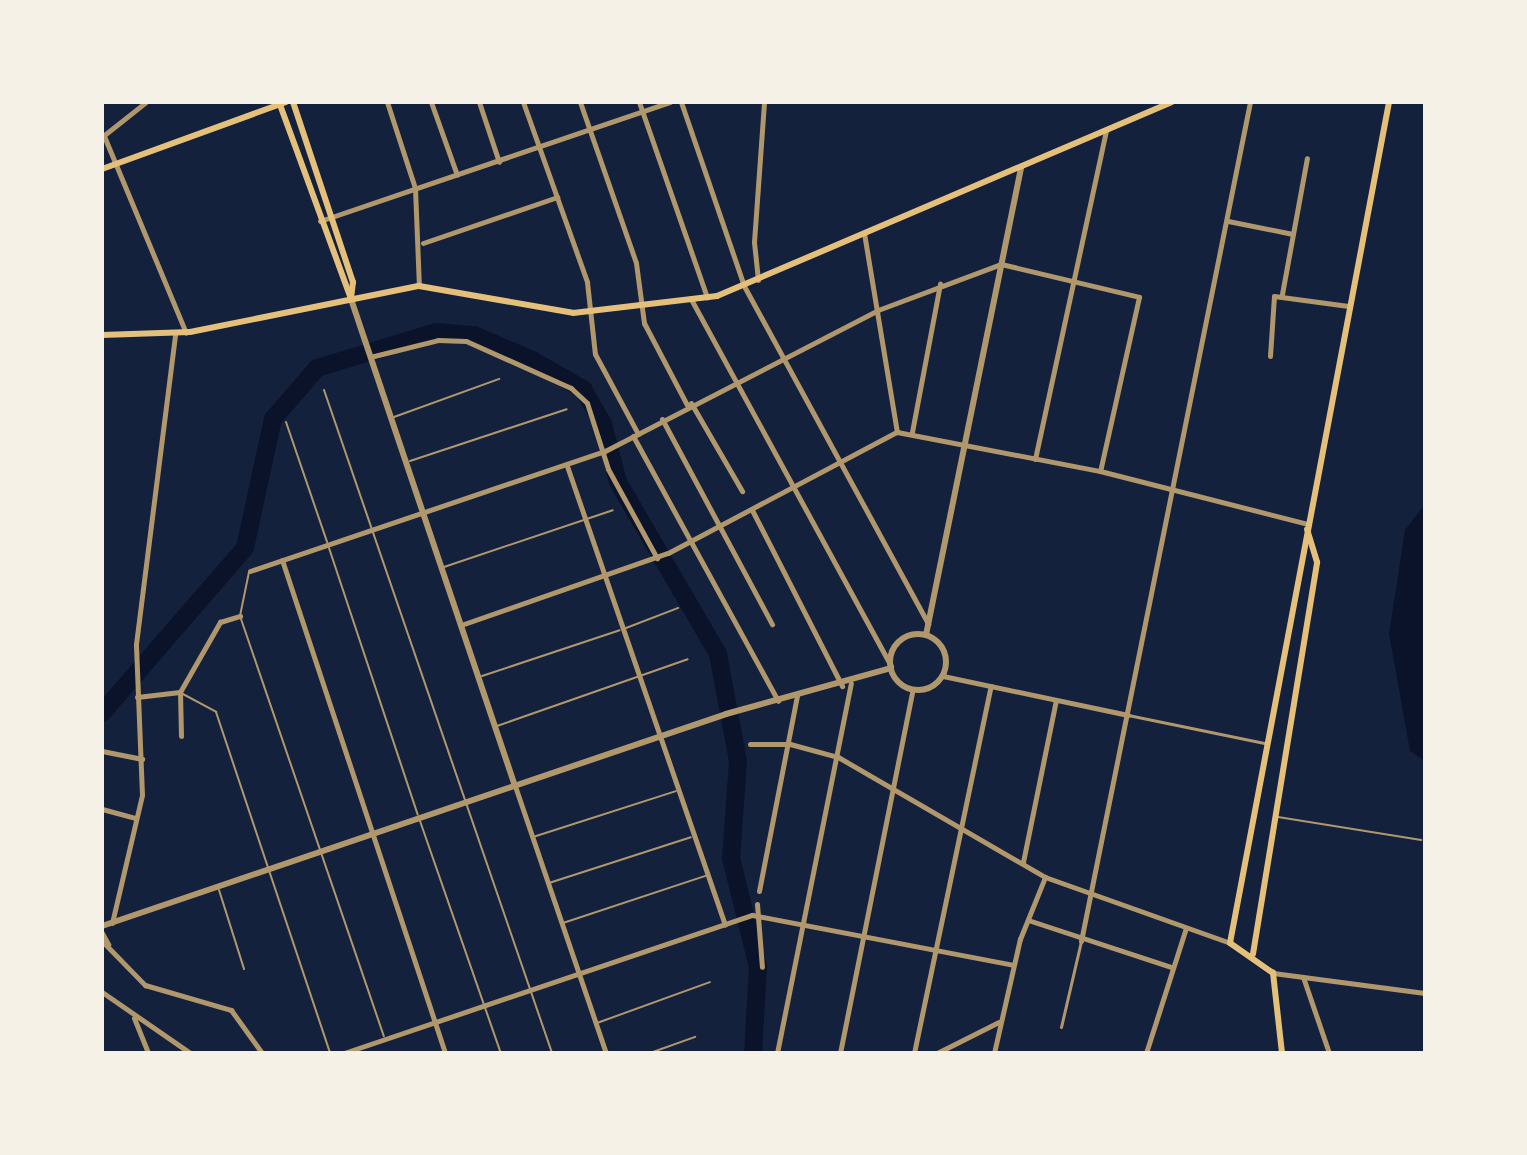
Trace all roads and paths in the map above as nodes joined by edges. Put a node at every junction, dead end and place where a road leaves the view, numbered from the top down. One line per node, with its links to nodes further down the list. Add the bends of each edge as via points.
1 (146, 102): 21 (street)
2 (293, 102): 31 (main road)
3 (387, 102): 29 (street)
4 (431, 102): 28 (street)
5 (479, 102): 24 (street)
6 (523, 102): 22 (street)
7 (580, 102): 19 (street)
8 (639, 102): 17 (street)
9 (670, 102): 17 (street)
10 (681, 102): 42 (street)
11 (764, 102): 39 (street, via 754,242)
12 (1145, 102): 18 (street)
13 (1171, 102): 18 (main road)
14 (1250, 102): 33 (street)
15 (1389, 102): 48 (main road)
16 (282, 103): 25 (main road); 32 (main road)
17 (643, 111): 19 (street); 44 (street)
18 (1148, 112): 20 (main road)
19 (589, 129): 22 (street); 47 (street)
20 (1106, 131): 26 (main road); 38 (street)
21 (103, 136): 25 (street)
22 (538, 147): 24 (street); 30 (street)
23 (1307, 158): 35 (street)
24 (499, 162): 28 (street)
25 (115, 165): 27 (main road); 51 (street)
26 (1021, 167): 34 (main road); 37 (street)
27 (102, 169)
28 (457, 175): 29 (street)
29 (415, 188): 31 (street); 36 (street)
30 (557, 197): 36 (street); 49 (street)
31 (330, 218): 32 (street); 45 (main road)
32 (320, 221): 45 (main road)
33 (1228, 221): 35 (street); 76 (street)
34 (864, 233): 39 (main road); 50 (street)
35 (1293, 234): 43 (street)
36 (423, 243): 41 (street)
37 (1001, 264): 38 (street); 40 (street); 68 (street)
38 (1074, 280): 71 (street); 74 (street, via 1138,295)
39 (758, 281): 42 (main road)
40 (940, 283): 50 (street); 66 (street)
41 (419, 286): 45 (main road); 49 (main road, via 552,311)
42 (744, 286): 44 (main road); 54 (street)
43 (1282, 294): 48 (street); 55 (street, via 1270,301)
44 (708, 298): 46 (main road)
45 (351, 299): 51 (main road); 56 (street)
46 (692, 301): 47 (main road); 58 (street)
47 (643, 304): 49 (main road); 60 (street, via 644,323)
48 (1348, 306): 83 (main road)
49 (594, 310): 67 (street, via 595,354)
50 (878, 310): 54 (street); 65 (street)
51 (186, 333): 52 (main road)
52 (175, 334): 53 (main road); 110 (street, via 135,672)
53 (102, 335)
54 (784, 355): 58 (street); 70 (street)
55 (1270, 356)
56 (369, 357): 62 (street); 69 (street, via 438,340 517,360 587,403)
57 (499, 379): 62 (lane)
58 (731, 383): 60 (street); 75 (street)
59 (324, 390): 84 (lane)
60 (689, 404): 63 (street); 77 (street)
61 (567, 409): 72 (lane)
62 (389, 418): 72 (street)
63 (662, 419): 67 (street); 82 (street)
64 (286, 422): 85 (lane)
65 (897, 432): 66 (street); 70 (street)
66 (912, 432): 68 (street)
67 (636, 435): 69 (street); 86 (street)
68 (966, 442): 71 (street); 95 (street)
69 (604, 451): 73 (street); 87 (street)
70 (841, 459): 75 (street); 95 (street)
71 (1035, 459): 74 (street)
72 (405, 463): 80 (street)
73 (567, 466): 80 (street); 81 (street)
74 (1100, 471): 76 (street)
75 (789, 488): 79 (street); 100 (street)
76 (1177, 489): 83 (street); 113 (street)
77 (742, 491)
78 (613, 510): 81 (lane)
79 (752, 510): 82 (street); 105 (street)
80 (420, 511): 84 (street); 89 (street)
81 (588, 519): 89 (lane); 91 (street)
82 (720, 527): 86 (street); 94 (street)
83 (1307, 527): 117 (main road); 129 (main road, via 1317,562)
84 (371, 528): 85 (street); 126 (lane)
85 (328, 544): 88 (street); 128 (lane)
86 (689, 544): 87 (street); 112 (street)
87 (658, 558): 91 (street)
88 (282, 560): 90 (street); 132 (street)
89 (440, 568): 96 (street)
90 (250, 571): 93 (lane)
91 (607, 576): 96 (street); 97 (street)
92 (678, 608): 97 (lane)
93 (240, 616): 108 (street, via 220,622); 136 (lane)
94 (772, 624)
95 (928, 624): 98 (street)
96 (460, 625): 103 (street)
97 (626, 628): 101 (street); 103 (lane)
98 (926, 635): 100 (street, via 899,642); 102 (street, via 944,651)
99 (688, 659): 101 (lane)
100 (891, 667): 104 (street); 107 (street)
101 (642, 676): 114 (lane); 116 (street)
102 (943, 676): 106 (street); 107 (street)
103 (477, 678): 114 (street)
104 (851, 683): 105 (street); 121 (street)
105 (842, 686): 109 (street)
106 (991, 686): 111 (street); 131 (street)
107 (913, 689): 124 (street)
108 (180, 692): 110 (street); 115 (street); 138 (lane, via 216,712)
109 (797, 696): 112 (street); 119 (street)
110 (137, 697): 122 (street)
111 (1056, 700): 113 (street); 137 (street)
112 (778, 701): 116 (street)
113 (1128, 715): 117 (street); 144 (street)
114 (494, 727): 123 (street)
115 (181, 736)
116 (661, 737): 123 (street); 125 (street)
117 (1264, 743): 158 (main road)
118 (750, 744): 119 (street)
119 (790, 744): 121 (street); 143 (street)
120 (102, 751): 122 (street)
121 (838, 757): 124 (street); 150 (street)
122 (142, 759): 130 (street)
123 (515, 786): 126 (street); 134 (street)
124 (894, 786): 131 (street); 155 (street)
125 (680, 789): 133 (street); 134 (lane)
126 (464, 802): 128 (street); 170 (lane)
127 (102, 809): 130 (street)
128 (419, 817): 132 (street); 173 (lane)
129 (1273, 817): 135 (lane); 161 (main road)
130 (135, 818): 148 (street)
131 (964, 825): 137 (street); 159 (street)
132 (372, 833): 136 (street); 176 (street)
133 (695, 835): 139 (street); 141 (lane)
134 (532, 838): 141 (street)
135 (1421, 840)
136 (318, 852): 138 (street); 180 (lane)
137 (1023, 862): 140 (street)
138 (269, 870): 142 (street); 184 (lane)
139 (708, 875): 149 (lane); 151 (street)
140 (1045, 877): 144 (street); 147 (street)
141 (548, 883): 149 (street)
142 (218, 887): 148 (street); 165 (lane)
143 (759, 891)
144 (1093, 899): 153 (street); 157 (street)
145 (757, 904): 146 (street)
146 (753, 915): 150 (street); 151 (street); 163 (street)
147 (1028, 920): 157 (street); 162 (street)
148 (112, 923): 152 (street)
149 (562, 924): 166 (street)
150 (804, 924): 155 (street); 191 (street)
151 (725, 925): 166 (street)
152 (102, 926)
153 (1186, 928): 158 (street); 164 (street)
154 (102, 933): 160 (street)
155 (863, 934): 159 (street); 192 (street)
156 (102, 941): 160 (street)
157 (1081, 941): 164 (street); 178 (street)
158 (1230, 943): 161 (main road)
159 (939, 948): 162 (street); 193 (street)
160 (112, 952): 183 (street, via 145,985 231,1010)
161 (1253, 954): 167 (main road)
162 (1013, 965): 175 (street)
163 (762, 967)
164 (1171, 967): 196 (street)
165 (244, 969)
166 (578, 973): 170 (street); 177 (street)
167 (1273, 973): 168 (street); 197 (main road)
168 (1303, 977): 172 (street); 198 (street)
169 (710, 982): 177 (lane)
170 (528, 990): 173 (street); 188 (lane)
171 (102, 992): 174 (street)
172 (1425, 993)
173 (484, 1005): 176 (street); 187 (lane)
174 (134, 1017): 181 (street); 182 (street)
175 (1000, 1021): 194 (street); 195 (street)
176 (435, 1022): 180 (street); 186 (street)
177 (596, 1024): 189 (street)
178 (1061, 1027)
179 (695, 1037): 190 (lane)
180 (385, 1039): 185 (street)
181 (148, 1053)
182 (190, 1053)
183 (262, 1053)
184 (330, 1053)
185 (344, 1053)
186 (445, 1053)
187 (501, 1053)
188 (552, 1053)
189 (606, 1053)
190 (650, 1053)
191 (777, 1053)
192 (840, 1053)
193 (914, 1053)
194 (937, 1053)
195 (994, 1053)
196 (1146, 1053)
197 (1282, 1053)
198 (1329, 1053)

